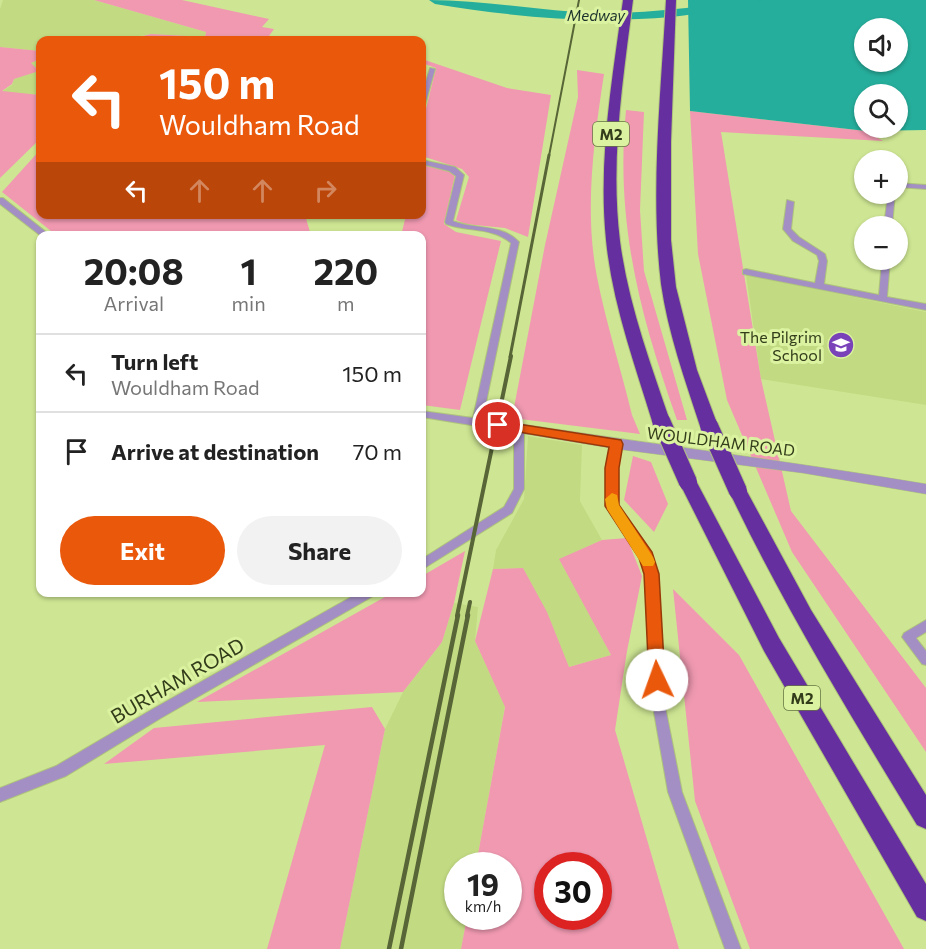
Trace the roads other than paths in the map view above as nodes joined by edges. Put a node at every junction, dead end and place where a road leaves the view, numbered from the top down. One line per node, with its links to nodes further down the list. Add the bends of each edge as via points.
1 (628, 0): 27 (highway, M2, bridge, via 610,147 613,241 629,323 661,421 715,541 771,645)
2 (671, 0): 26 (highway, M2, bridge, via 664,240 689,370 709,426 774,566)
3 (432, 69): 4 (street)
4 (426, 91)
5 (426, 163): 17 (street, via 460,175 449,222 499,232 514,242)
6 (908, 186): 7 (street)
7 (926, 187)
8 (0, 200): 10 (street)
9 (790, 202): 13 (street, via 787,229 821,254)
10 (40, 231)
11 (884, 270): 14 (street)
12 (746, 272): 13 (street)
13 (819, 286): 14 (street)
14 (883, 299): 15 (street)
15 (926, 307)
16 (426, 415): 17 (street)
17 (477, 422): 18 (street, WOULDHAM ROAD)
18 (519, 429): 19 (street, WOULDHAM ROAD); 21 (street, via 519,489 508,510)
19 (617, 444): 20 (street, WOULDHAM ROAD, via 803,468); 28 (street, via 612,468 612,506 646,556 652,574 658,701 675,792)
20 (926, 489)
21 (426, 561)
22 (362, 597): 25 (street, BURHAM ROAD, via 61,771)
23 (926, 625): 24 (street, via 908,637)
24 (926, 660)
25 (0, 795)
26 (926, 817)
27 (926, 908)
28 (733, 949)

